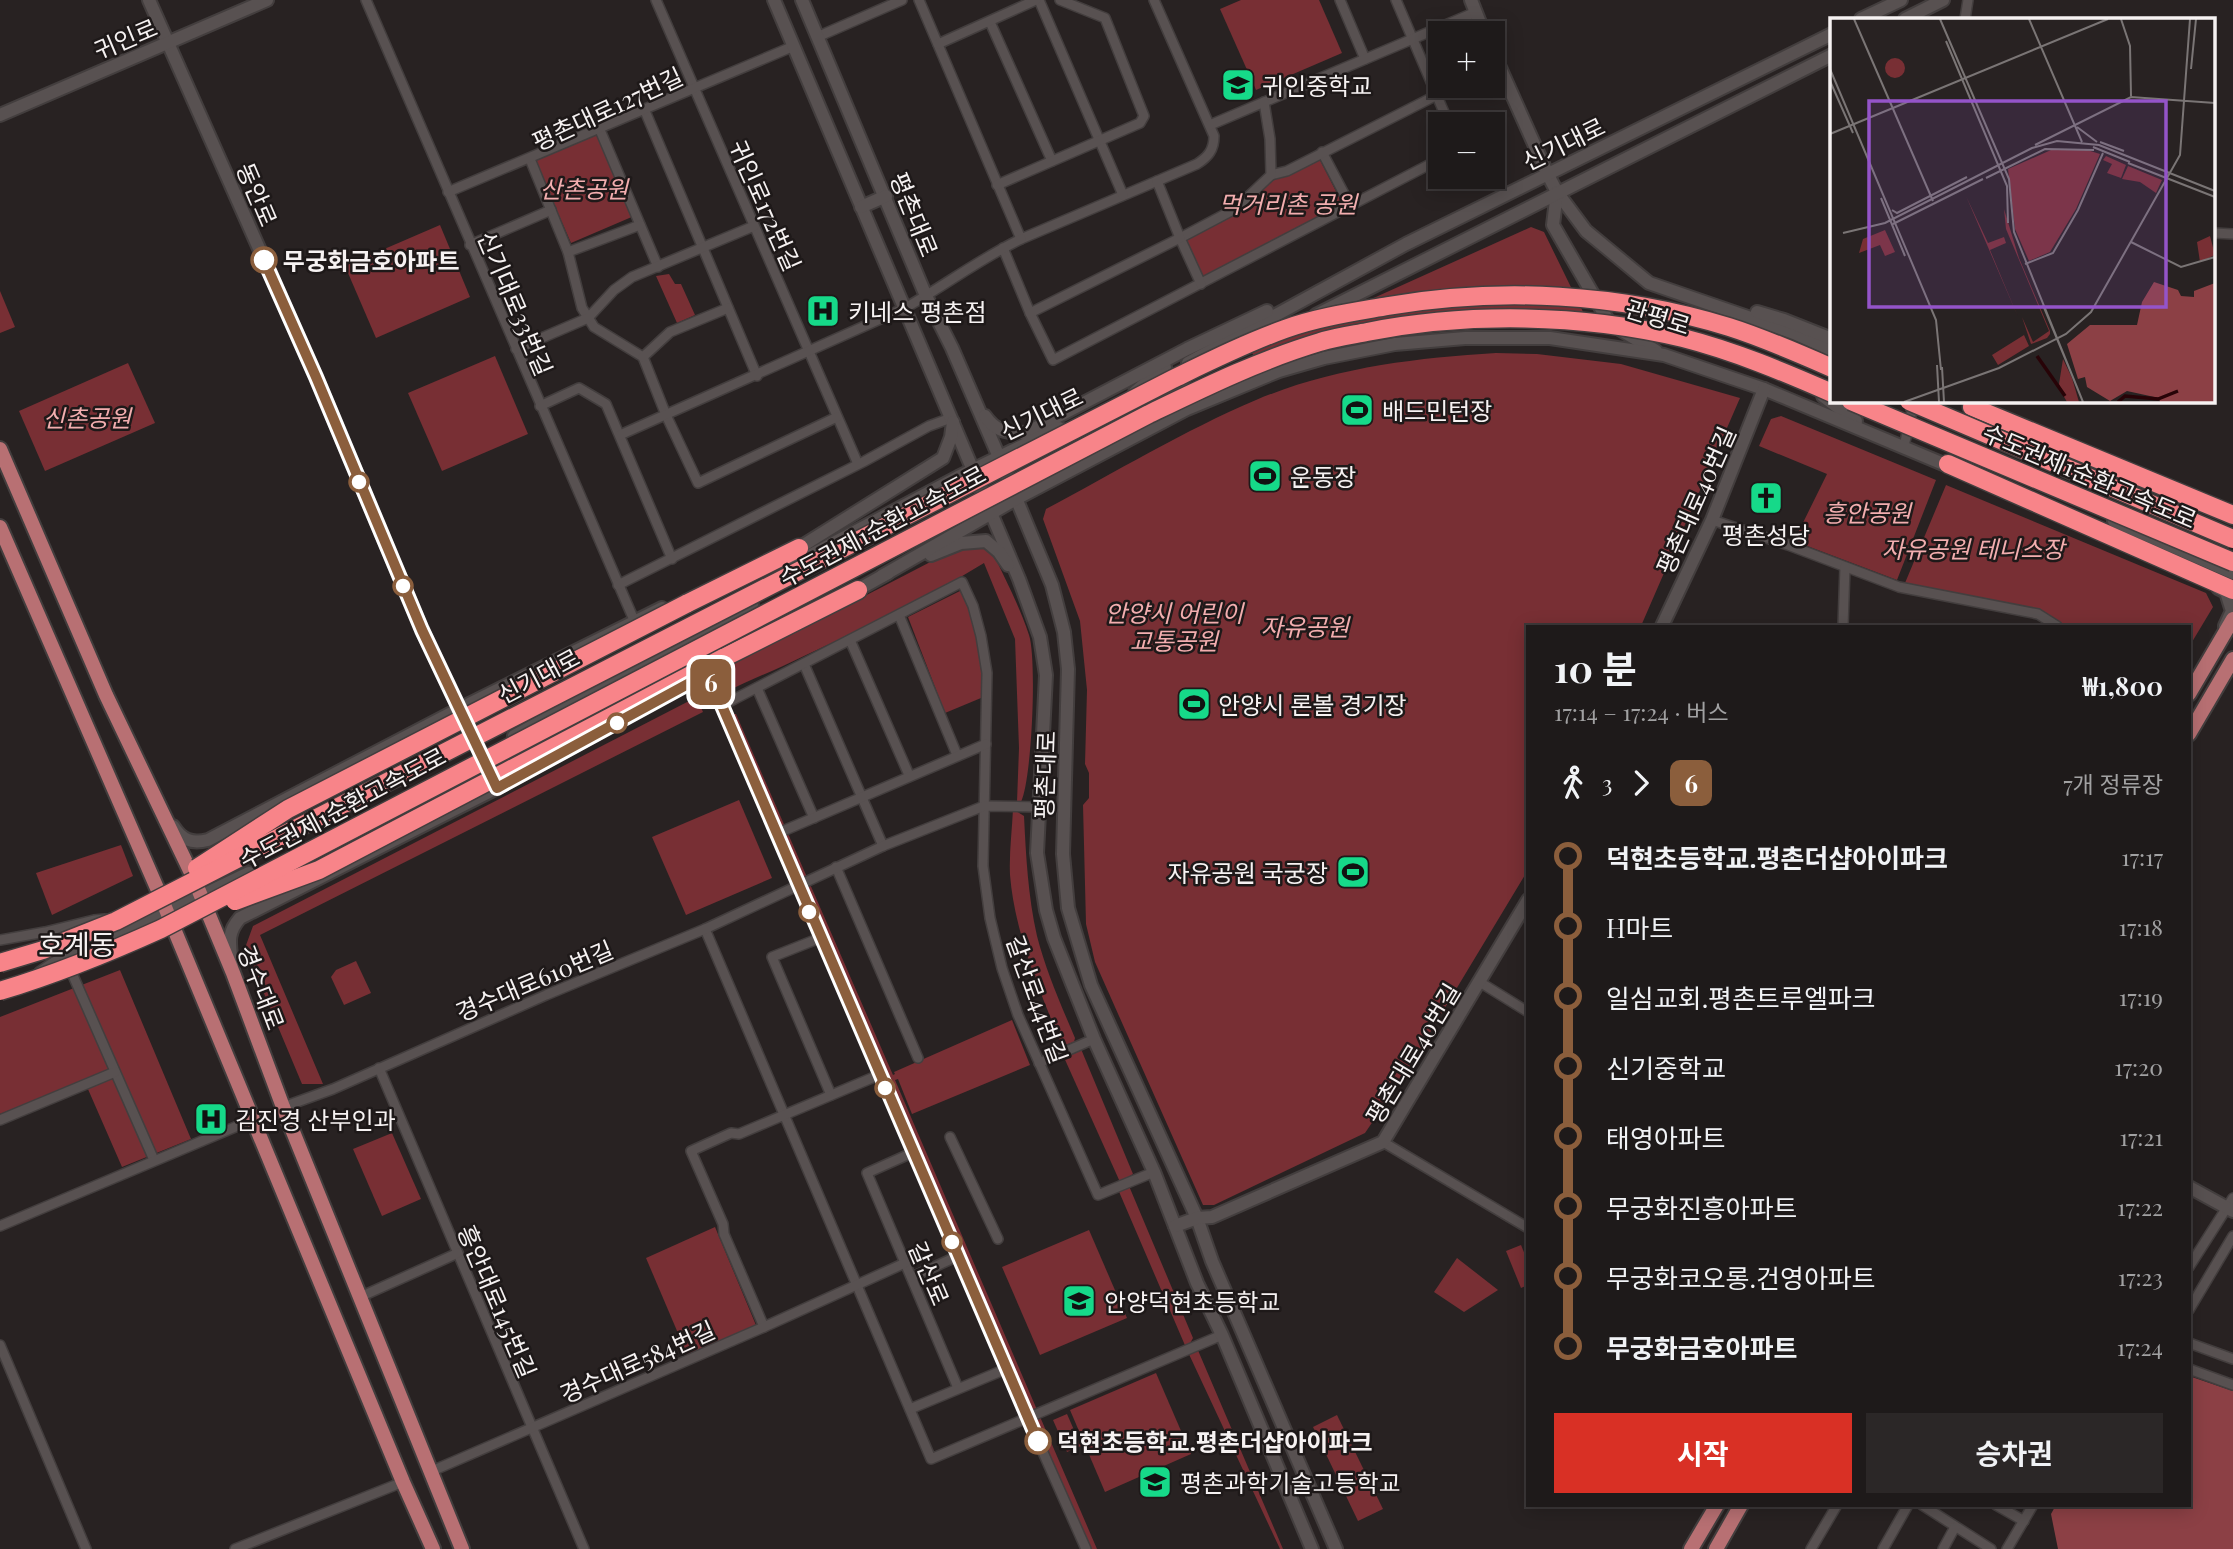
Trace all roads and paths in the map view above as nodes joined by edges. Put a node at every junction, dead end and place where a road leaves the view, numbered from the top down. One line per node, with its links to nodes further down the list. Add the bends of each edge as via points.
1 (149, 0): 25 (street, 동안로)
2 (267, 0): 25 (street, 귀인로)
3 (366, 0): 48 (street, 신기대로33번길)
4 (656, 0): 32 (street, 귀인로172번길)
5 (774, 0): 27 (street, 평촌대로)
6 (802, 0): 23 (street, 평촌대로)
7 (902, 0): 23 (street)
8 (919, 0): 26 (street)
9 (1038, 0): 21 (street); 39 (street)
10 (1060, 0): 39 (street, via 1105,18 1144,116 1140,123)
11 (1154, 0): 37 (street)
12 (1340, 0): 29 (street)
13 (1396, 0): 24 (street)
14 (1900, 0): 18 (street)
15 (1943, 0): 19 (street)
16 (1968, 0): 20 (street)
17 (1473, 6): 24 (street)
18 (1863, 18)
19 (1907, 18)
20 (1965, 18)
21 (990, 22): 26 (street); 42 (street)
22 (1830, 35): 45 (street, 신기대로)
23 (817, 37): 51 (street, 평촌대로)
24 (1413, 39): 29 (street); 30 (street)
25 (167, 43): 36 (street, 귀인로); 143 (street, 동안로)
26 (938, 44): 47 (street)
27 (794, 46): 32 (street, 평촌대로127번길); 52 (street, 평촌대로)
28 (1830, 56): 49 (street, 신기대로)
29 (1365, 59): 34 (street)
30 (1428, 74)
31 (1505, 79): 45 (street, 관평로)
32 (694, 89): 35 (street, 평촌대로127번길); 56 (street, 귀인로172번길)
33 (1431, 98): 40 (street)
34 (1264, 102): 37 (street); 44 (street)
35 (645, 111): 38 (street, 평촌대로127번길); 61 (street)
36 (0, 115)
37 (1210, 125): 46 (street, via 1214,143 1209,156)
38 (600, 130): 41 (street, 평촌대로127번길); 55 (street)
39 (1100, 139): 42 (street); 50 (street)
40 (1322, 152): 44 (street); 53 (street)
41 (530, 159): 48 (street); 54 (street, 평촌대로127번길)
42 (1052, 161): 47 (street)
43 (1428, 166): 53 (street)
44 (1270, 175): 57 (street, via 1235,209)
45 (1548, 175): 49 (street, 관평로); 59 (street, 신기대로)
46 (1157, 181): 50 (street); 57 (street)
47 (997, 185): 58 (street)
48 (448, 192): 60 (street, 신기대로33번길)
49 (1558, 192): 65 (street, 관평로, via 1586,231); 72 (street, 관평로, via 1553,225); 83 (street, 신기대로)
50 (1123, 195): 58 (street)
51 (886, 197): 52 (street); 67 (street, 평촌대로)
52 (861, 207): 69 (street, 평촌대로)
53 (1352, 207): 66 (street)
54 (551, 210): 60 (street); 63 (street, 평촌대로127번길)
55 (640, 225): 63 (street); 64 (street)
56 (754, 226): 61 (street); 77 (street, 귀인로172번길)
57 (1180, 238): 66 (street); 70 (street)
58 (1021, 239): 62 (street)
59 (1406, 244): 75 (street); 83 (street, 신기대로)
60 (470, 245): 74 (street, 신기대로33번길)
61 (703, 248): 64 (street); 68 (street)
62 (1003, 248): 67 (street); 70 (street)
63 (568, 252): 71 (street, 평촌대로127번길)
64 (658, 267): 71 (street, via 614,290)
65 (1649, 283): 73 (street, via 1784,320); 76 (street, 관평로)
66 (1201, 284): 70 (street, via 1053,360)
67 (926, 296): 69 (street); 92 (street, 평촌대로)
68 (728, 308): 79 (street, via 670,332); 81 (street)
69 (905, 308): 77 (street); 96 (street, 평촌대로)
70 (1030, 313)
71 (588, 318): 74 (street); 79 (street, via 594,327)
72 (1610, 324): 78 (street); 83 (street, via 1465,323 1391,332 1318,346); 84 (street, 관평로)
73 (1830, 338)
74 (516, 349): 93 (street, 신기대로33번길)
75 (1187, 349): 83 (street); 92 (street, via 1026,433 992,426)
76 (1830, 349)
77 (810, 352): 81 (street); 95 (street, 귀인로172번길)
78 (1664, 355): 82 (street); 107 (street, via 1550,338 1395,344 1279,371 1212,398)
79 (643, 357): 94 (street)
80 (1830, 367): 166 (highway, 수도권제1순환고속도로, bridge, via 1728,327 1669,312 1539,296 1478,295 1412,302 1286,328 1225,353)
81 (757, 376): 94 (street)
82 (1764, 389): 99 (street); 115 (street, 평촌대로40번길)
83 (1139, 397): 97 (street, 신기대로); 103 (street, 신기대로)
84 (1830, 397): 167 (highway, 수도권제1순환고속도로, bridge, via 1777,370 1685,339 1629,327 1474,319 1323,341 1247,367 1149,414)
85 (1836, 402): 99 (street)
86 (1841, 402): 98 (street, 관평로)
87 (1853, 402): 121 (highway, 수도권제1순환고속도로, bridge)
88 (1911, 402): 118 (highway, 수도권제1순환고속도로, bridge)
89 (1915, 402): 98 (street)
90 (1934, 402): 117 (street, via 1995,435)
91 (1968, 403): 112 (street); 114 (highway)
92 (976, 404): 103 (street, 평촌대로)
93 (540, 406): 100 (street, via 579,388 606,404); 126 (street, 신기대로33번길)
94 (666, 415): 95 (street, via 698,483); 100 (street)
95 (837, 417): 104 (street, 귀인로172번길)
96 (952, 420): 104 (street, via 929,426); 106 (street, 평촌대로); 119 (street, via 943,458)
97 (1104, 423): 107 (street); 108 (street, 신기대로)
98 (1908, 431): 101 (street); 123 (street, 관평로)
99 (1872, 433): 101 (street)
100 (620, 435): 120 (street)
101 (1904, 446): 105 (street)
102 (0, 449): 151 (main road, 경수대로)
103 (999, 457): 106 (street, 신기대로); 108 (street, 평촌대로)
104 (858, 464): 120 (street)
105 (1948, 464): 128 (highway); 136 (street, via 1980,485 2226,593 2232,611)
106 (973, 470): 109 (street, 신기대로); 110 (street, 평촌대로)
107 (1071, 470): 111 (street)
108 (1006, 472): 110 (street, 신기대로); 111 (street, 평촌대로)
109 (950, 481): 119 (street); 145 (street, 신기대로)
110 (980, 486): 113 (street, 평촌대로); 147 (street, 신기대로, via 701,631)
111 (1016, 499): 113 (street); 197 (street, 평촌대로, via 1052,585 1064,632 1068,697 1063,855 1074,933 1091,985)
112 (2233, 509)
113 (991, 513): 124 (street); 125 (street, 평촌대로)
114 (2233, 515)
115 (1712, 520): 122 (street); 132 (street, 평촌대로40번길)
116 (0, 527): 163 (main road)
117 (2233, 533)
118 (2233, 539)
119 (799, 548): 131 (street); 166 (highway, bridge, via 288,809)
120 (672, 559): 126 (street)
121 (2233, 562)
122 (1845, 567): 133 (street); 134 (street, via 1899,587 2038,614)
123 (2233, 573)
124 (882, 576): 125 (street, via 961,543 986,541); 127 (street)
125 (1019, 579): 154 (street, 평촌대로, via 1040,637 1046,675)
126 (618, 585): 131 (street, 신기대로33번길)
127 (858, 590): 139 (street, via 786,634); 167 (highway, bridge, via 319,870)
128 (2233, 590)
129 (899, 615): 135 (street); 146 (street, 갈산로44번길, via 962,582 985,654); 148 (street)
130 (2233, 619): 136 (main road)
131 (634, 620): 143 (street)
132 (1662, 625)
133 (1843, 625)
134 (2055, 625)
135 (850, 640): 138 (street); 149 (street)
136 (2216, 649): 141 (main road)
137 (2233, 659): 144 (main road)
138 (804, 664): 140 (street); 152 (street)
139 (708, 673): 142 (street, 갈산로); 150 (street)
140 (757, 688): 142 (street); 155 (street)
141 (2191, 691)
142 (721, 706): 157 (street, 갈산로)
143 (459, 709): 145 (street, 동안로); 151 (street, via 208,840 194,843 178,835)
144 (2191, 731)
145 (471, 733): 147 (street, 동안로); 160 (street, 신기대로)
146 (986, 744): 148 (street); 153 (street, 갈산로44번길)
147 (481, 753): 150 (street, 동안로); 156 (street, 신기대로)
148 (957, 755): 149 (street)
149 (909, 775): 152 (street)
150 (497, 788): 161 (street)
151 (151, 790): 160 (main road, 경수대로)
152 (861, 797): 155 (street); 158 (street)
153 (984, 806): 154 (street); 158 (street, 경수대로610번길); 181 (street, 갈산로44번길, via 990,919 1002,968)
154 (1039, 807): 179 (street, 평촌대로, via 1037,853 1046,910)
155 (814, 818): 157 (street)
156 (353, 821): 161 (street); 164 (street, 신기대로)
157 (776, 834): 162 (street, 갈산로)
158 (883, 846): 159 (street, 경수대로610번길)
159 (836, 867): 162 (street, 경수대로610번길); 180 (street)
160 (194, 879): 163 (street, 신기대로); 164 (main road, 경수대로)
161 (307, 886): 174 (street, via 240,918 232,927)
162 (798, 886): 168 (street, 경수대로610번길); 169 (street, 갈산로)
163 (160, 895): 166 (street, 신기대로); 167 (main road)
164 (200, 897): 167 (street, 신기대로); 174 (main road, 경수대로)
165 (1526, 903): 175 (street, 평촌대로40번길)
166 (122, 920): 170 (street, via 94,920); 171 (street, 신기대로); 173 (highway, 수도권제1순환고속도로, bridge)
167 (164, 920): 171 (street, 신기대로); 176 (highway, 수도권제1순환고속도로, bridge, via 93,960); 188 (main road)
168 (705, 929): 182 (street, 경수대로610번길); 187 (street)
169 (820, 938): 184 (street, 갈산로); 185 (street, via 772,957)
170 (0, 940)
171 (90, 944): 172 (street)
172 (64, 955): 177 (street); 183 (street)
173 (0, 963)
174 (233, 973): 186 (main road, 경수대로)
175 (1478, 981): 178 (street); 191 (street, 평촌대로40번길)
176 (0, 991)
177 (0, 998)
178 (1526, 1011)
179 (1094, 1039): 181 (street); 194 (street, 평촌대로)
180 (918, 1058)
181 (1038, 1063): 194 (street, 갈산로44번길, via 1098,1195)
182 (379, 1068): 186 (street, 경수대로610번길); 203 (street, 흥안대로145번길)
183 (116, 1072): 189 (street); 193 (street)
184 (879, 1074): 185 (street); 192 (street, 갈산로)
185 (831, 1096): 187 (street)
186 (283, 1107): 209 (main road, 경수대로)
187 (785, 1114): 208 (street); 211 (street, via 691,1150)
188 (254, 1119): 193 (street); 224 (main road)
189 (0, 1120)
190 (950, 1136): 202 (street)
191 (1383, 1142): 197 (street, 평촌대로40번길, via 1212,1217); 200 (street)
192 (914, 1152): 204 (street, 갈산로); 205 (street, 갈산로, via 867,1172)
193 (154, 1160): 198 (street)
194 (1154, 1172): 199 (street, 평촌대로)
195 (2191, 1188): 196 (street)
196 (2231, 1206): 206 (street)
197 (1197, 1218): 199 (street, 평촌대로40번길); 234 (street, 평촌대로)
198 (0, 1226)
199 (1175, 1226): 212 (street, 평촌대로)
200 (1526, 1227)
201 (2233, 1237): 210 (street)
202 (998, 1239)
203 (458, 1253): 209 (street); 222 (street, 흥안대로145번길)
204 (958, 1256): 207 (street); 216 (street, 갈산로)
205 (905, 1262): 207 (street, 갈산로); 208 (street, 경수대로584번길)
206 (2191, 1264)
207 (912, 1277): 219 (street, 갈산로)
208 (858, 1284): 211 (street, 경수대로584번길); 220 (street)
209 (360, 1297): 223 (main road, 경수대로)
210 (2191, 1307)
211 (764, 1327): 222 (street, 경수대로584번길)
212 (1222, 1335): 221 (street); 241 (street, 평촌대로)
213 (2191, 1344): 215 (street)
214 (0, 1345): 235 (street)
215 (2233, 1359)
216 (1006, 1368): 219 (street); 221 (street, 갈산로)
217 (2191, 1369): 218 (street)
218 (2233, 1385)
219 (958, 1388): 220 (street)
220 (910, 1409): 221 (street, via 931,1458)
221 (1027, 1418): 240 (street, 갈산로)
222 (531, 1429): 223 (street, 경수대로584번길); 239 (street, 흥안대로145번길)
223 (432, 1471): 238 (main road, 경수대로)
224 (403, 1482): 236 (street); 237 (main road)
225 (1716, 1507): 242 (main road)
226 (1740, 1507): 243 (main road)
227 (1836, 1507): 244 (street)
228 (1907, 1507): 245 (street)
229 (1925, 1507): 233 (street)
230 (2000, 1507): 232 (street)
231 (2032, 1507): 232 (street)
232 (2024, 1521): 248 (street)
233 (1955, 1527): 246 (street); 247 (street)
234 (1331, 1547)
235 (86, 1549)
236 (235, 1549)
237 (433, 1549)
238 (462, 1549)
239 (584, 1549)
240 (1086, 1549)
241 (1312, 1549)
242 (1690, 1549)
243 (1716, 1549)
244 (1811, 1549)
245 (1883, 1549)
246 (1943, 1549)
247 (1991, 1549)
248 (2007, 1549)

